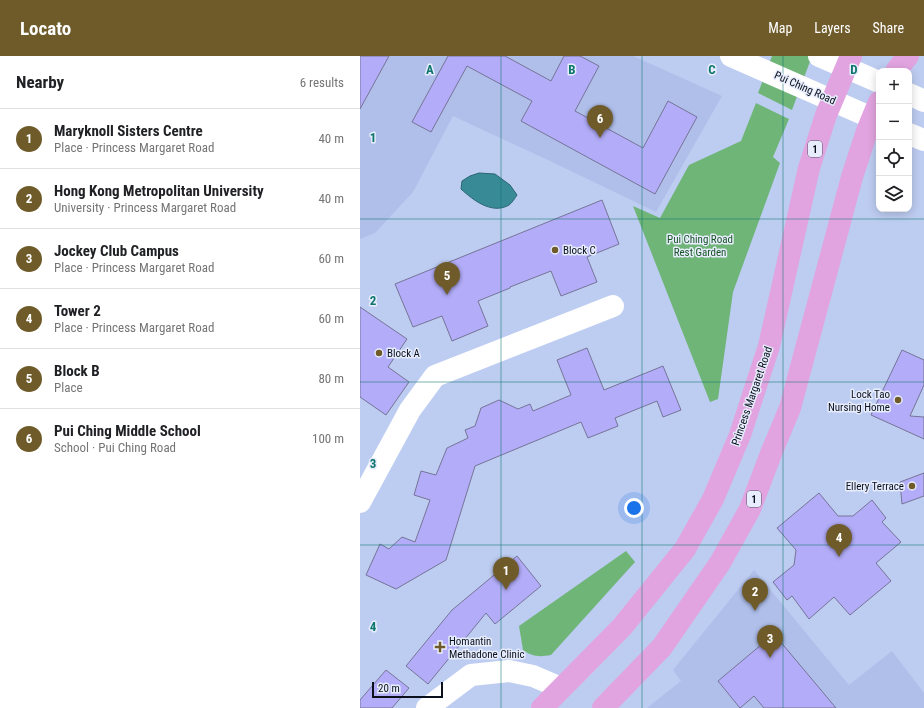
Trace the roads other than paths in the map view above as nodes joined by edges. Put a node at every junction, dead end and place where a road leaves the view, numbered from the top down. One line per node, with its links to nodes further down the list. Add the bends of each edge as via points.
1 (819, 56): 8 (street)
2 (852, 56): 17 (highway, Princess Margaret Road / 1, via 826,115 810,168 769,346 740,435 713,500 685,549 627,621)
3 (900, 56): 6 (highway)
4 (908, 56): 7 (highway)
5 (739, 60): 12 (street, Pui Ching Road)
6 (894, 68)
7 (898, 68)
8 (876, 81)
9 (912, 95): 10 (street)
10 (924, 101)
11 (878, 104): 20 (highway, 1, via 852,177 790,408 750,508 720,563 662,647)
12 (876, 120)
13 (912, 135): 14 (street)
14 (924, 140)
15 (613, 306): 16 (street, via 435,376 410,410)
16 (360, 502)
17 (561, 688): 18 (street, via 533,676 509,671 471,675); 19 (highway, Princess Margaret Road / 1)
18 (427, 708)
19 (542, 708)
20 (603, 708)

